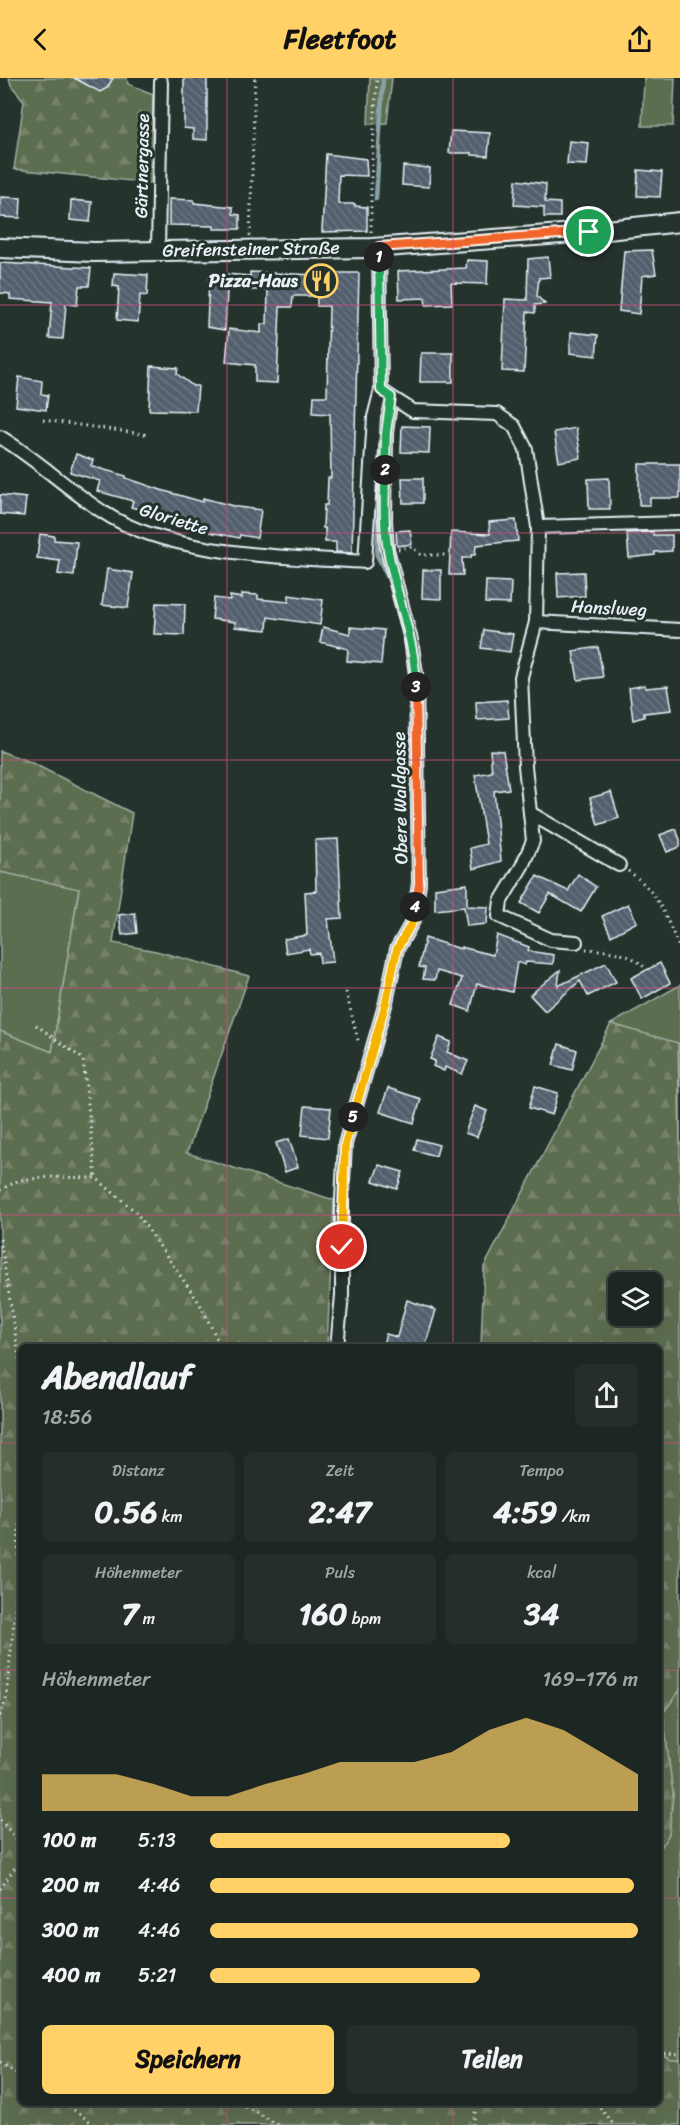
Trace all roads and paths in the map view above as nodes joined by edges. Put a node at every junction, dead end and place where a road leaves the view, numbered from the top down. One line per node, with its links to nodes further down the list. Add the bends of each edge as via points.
1 (255, 78): 7 (path)
2 (377, 78): 5 (path, via 371,179)
3 (161, 82): 8 (street, Gärtnergasse)
4 (680, 222): 5 (main road, Greifensteiner Straße)
5 (375, 247): 7 (main road, Greifensteiner Straße); 9 (street, Obere Waldgasse)
6 (0, 248): 8 (main road, Greifensteiner Straße)
7 (249, 249): 8 (main road, Greifensteiner Straße)
8 (158, 251)
9 (386, 394): 14 (street, via 413,411 496,414 514,426 526,449); 15 (street, Obere Waldgasse); 17 (street, Obere Waldgasse, via 374,417)
10 (43, 420): 11 (path)
11 (150, 435)
12 (0, 437): 17 (street, Gloriette, via 104,513 149,534 217,551)
13 (680, 523): 14 (street)
14 (538, 527): 18 (street)
15 (387, 549): 16 (path, via 412,548 421,555); 32 (street, Obere Waldgasse, via 416,674 419,883 414,919 397,949 386,1002 345,1144 342,1295)
16 (448, 555)
17 (365, 562)
18 (536, 622): 19 (street, Hanslweg); 20 (street, via 521,677)
19 (680, 630)
20 (530, 813): 21 (street); 22 (street, via 533,841 501,901 499,916 551,940)
21 (619, 865): 23 (path, via 643,881 658,901)
22 (576, 942): 24 (path, via 582,948 613,951)
23 (680, 949)
24 (646, 970)
25 (346, 992): 27 (path)
26 (36, 1024): 28 (path, via 83,1059)
27 (359, 1044)
28 (96, 1178): 29 (path, via 19,1180); 31 (path, via 136,1212 200,1304)
29 (0, 1190)
30 (0, 1239): 33 (path)
31 (220, 1344)
32 (336, 1344)
33 (18, 1350)
34 (18, 1558): 35 (path, via 6,1699)
35 (0, 1716)
36 (0, 1820): 37 (path)
37 (18, 1841)
38 (18, 1863): 39 (path)
39 (0, 1889)
40 (662, 2053): 41 (path)
41 (680, 2054)
42 (0, 2062): 43 (path)
43 (18, 2074)
44 (67, 2106): 48 (path)
45 (245, 2106): 49 (path)
46 (476, 2106): 50 (path)
47 (598, 2106): 51 (path)
48 (95, 2125)
49 (278, 2125)
50 (473, 2125)
51 (614, 2125)

